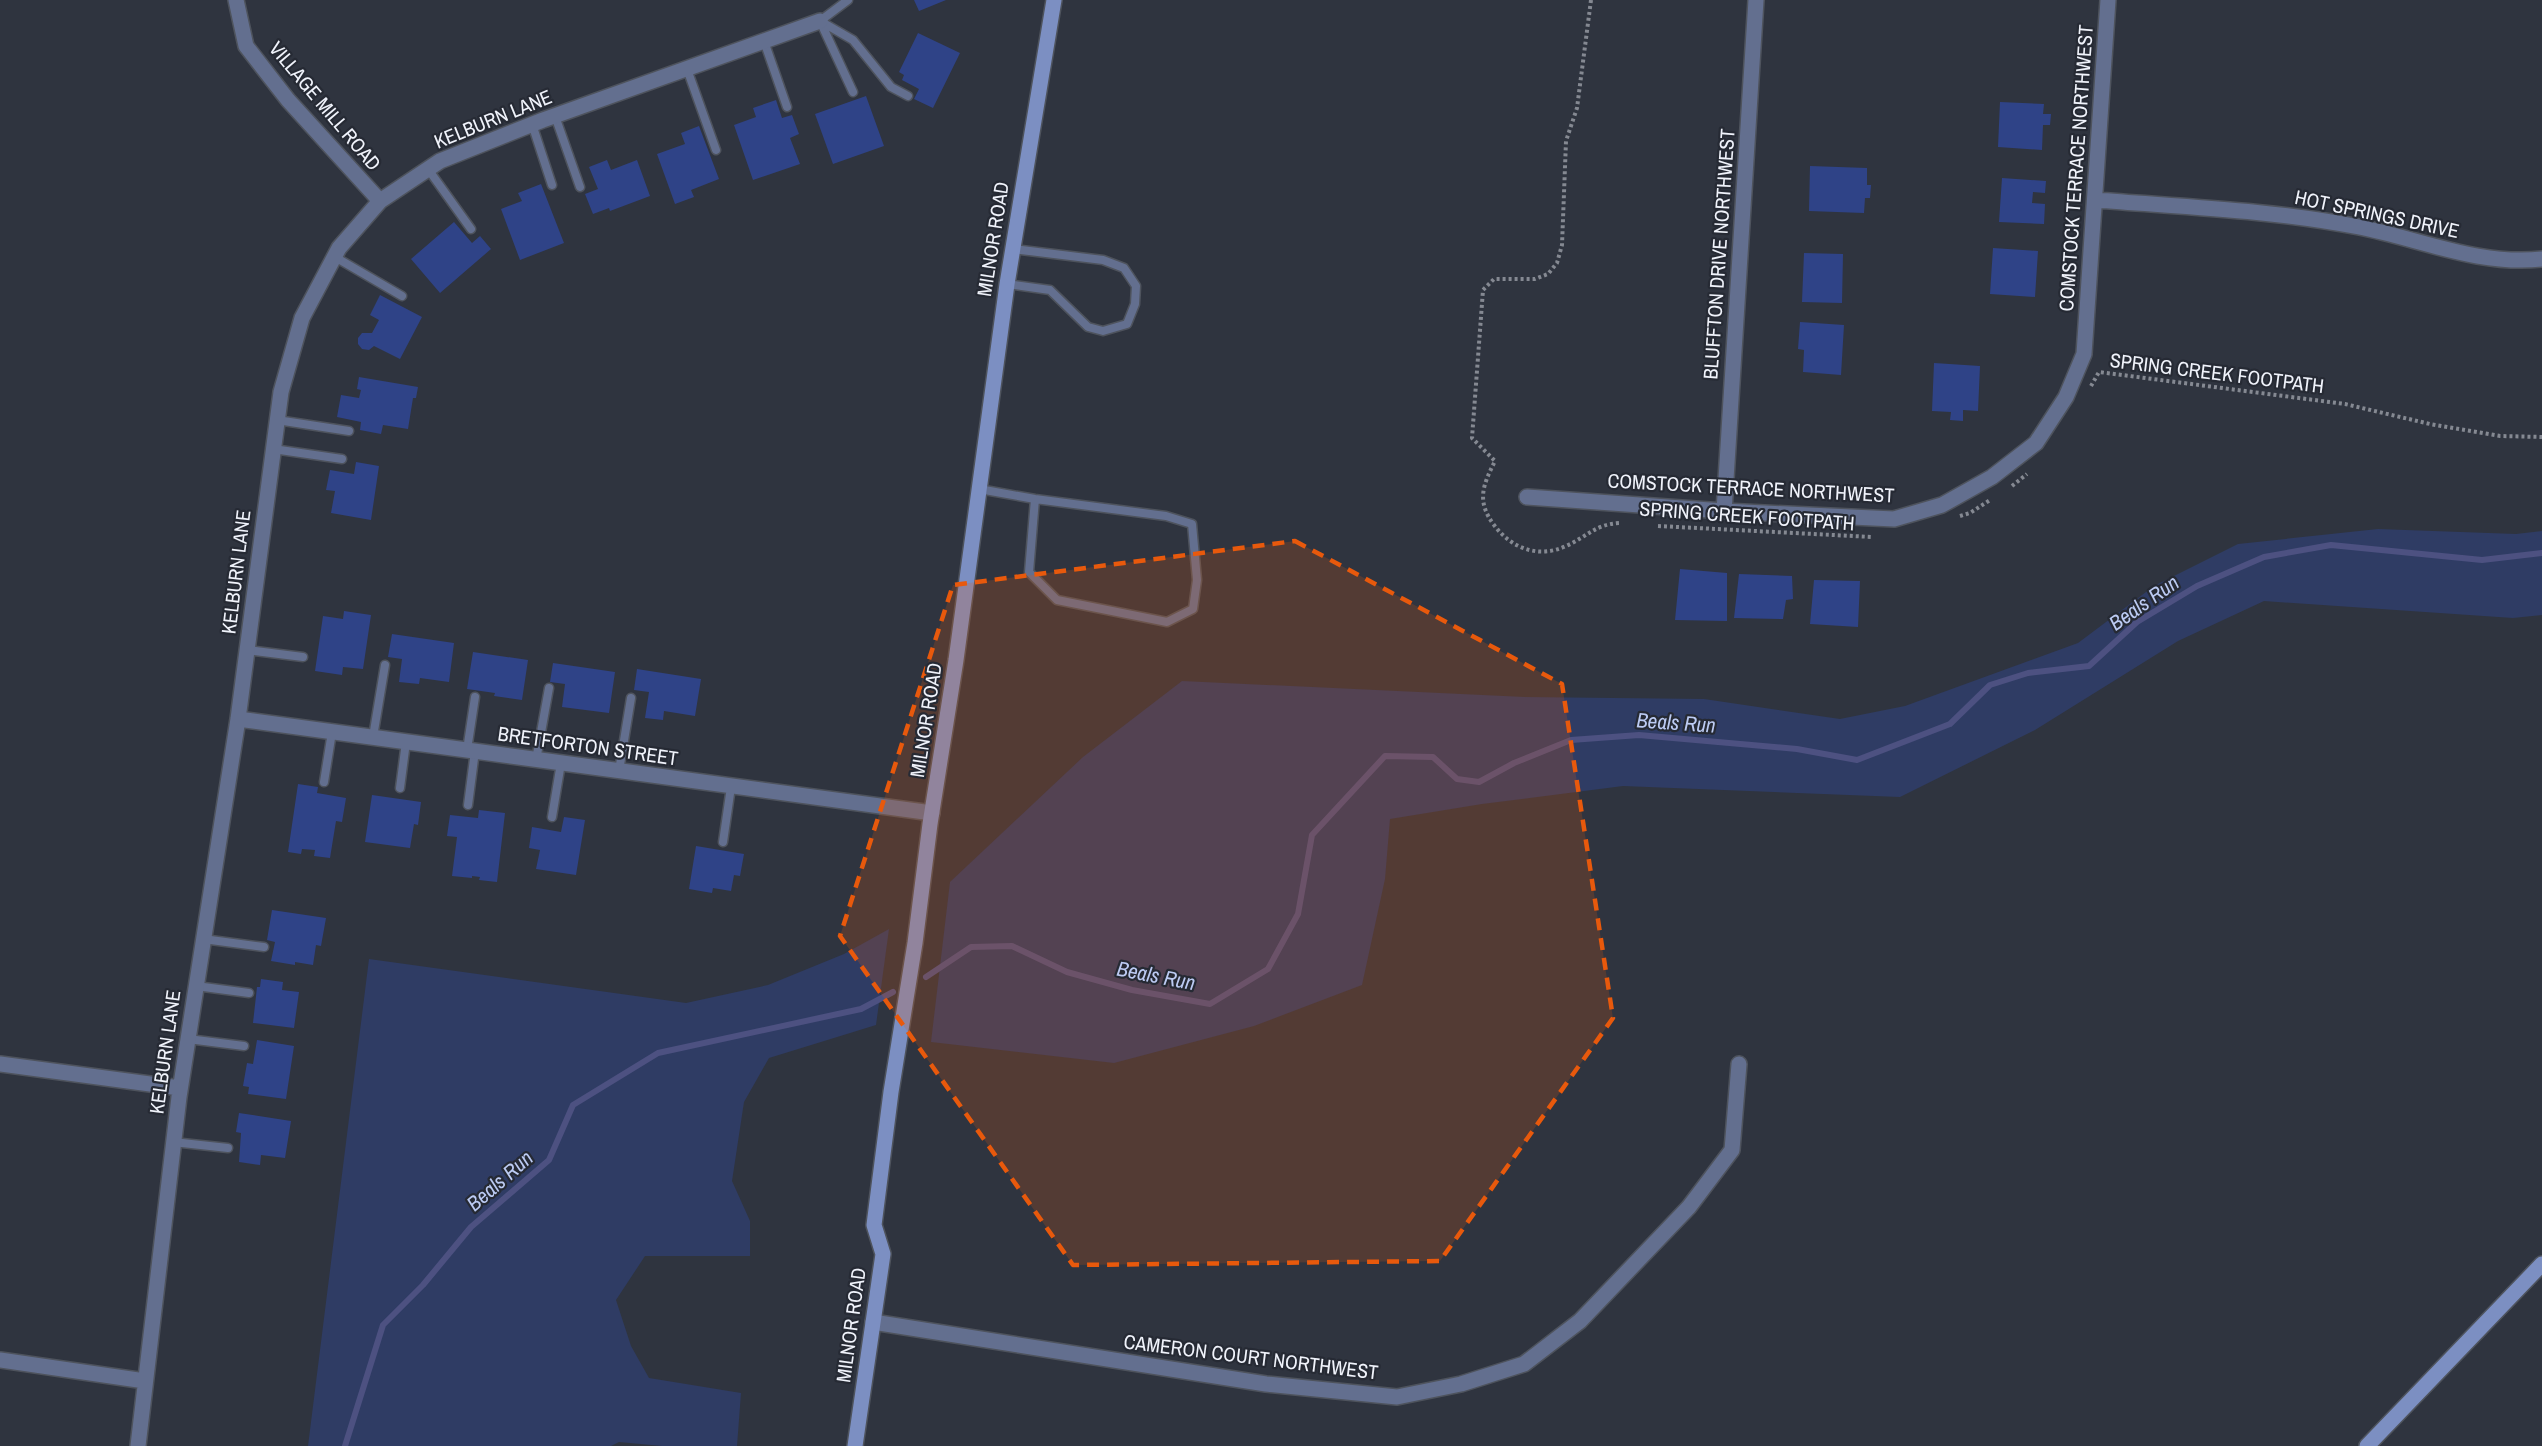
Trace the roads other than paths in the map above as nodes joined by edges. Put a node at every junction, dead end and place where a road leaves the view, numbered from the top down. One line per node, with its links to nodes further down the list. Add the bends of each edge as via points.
1 (236, 0): 18 (street, VILLAGE MILL ROAD, via 246,45 288,100)
2 (848, 0): 6 (lane)
3 (1054, 0): 21 (main road, MILNOR ROAD)
4 (1756, 0): 33 (street, BLUFFTON DRIVE NORTHWEST)
5 (2108, 0): 19 (street, COMSTOCK TERRACE NORTHWEST)
6 (820, 21): 7 (street, KELBURN LANE); 9 (lane); 10 (lane, via 853,40 891,87)
7 (764, 41): 8 (street, KELBURN LANE); 11 (lane)
8 (687, 69): 12 (street, KELBURN LANE); 14 (lane)
9 (853, 92)
10 (908, 96)
11 (787, 107)
12 (555, 116): 13 (street, KELBURN LANE); 17 (lane)
13 (532, 124): 15 (street, KELBURN LANE, via 440,161); 16 (lane)
14 (716, 150)
15 (428, 170): 18 (street, KELBURN LANE); 20 (lane)
16 (552, 185)
17 (580, 187)
18 (380, 201): 22 (street, KELBURN LANE)
19 (2096, 201): 23 (street, HOT SPRINGS DRIVE, via 2278,214 2361,227 2463,254 2519,261); 33 (street, COMSTOCK TERRACE NORTHWEST, via 2084,354 2066,397 2036,444 1992,477 1942,505 1893,519)
20 (471, 229)
21 (1013, 249): 24 (main road, MILNOR ROAD); 24 (lane, via 1103,260 1124,268 1136,286 1135,303 1127,324 1103,331 1088,327 1050,290)
22 (335, 256): 25 (lane); 26 (street, KELBURN LANE, via 302,318)
23 (2542, 259)
24 (1007, 284): 30 (main road, MILNOR ROAD)
25 (402, 296)
26 (277, 420): 27 (lane); 28 (street, KELBURN LANE)
27 (349, 431)
28 (273, 449): 29 (lane); 34 (street, KELBURN LANE)
29 (342, 459)
30 (979, 489): 32 (lane); 52 (main road, MILNOR ROAD)
31 (1527, 497): 33 (street, COMSTOCK TERRACE NORTHWEST)
32 (1035, 499): 32 (lane, via 1166,516 1192,524 1197,580 1193,609 1167,622 1057,600 1029,572)
33 (1724, 511)
34 (247, 650): 35 (lane); 40 (street, KELBURN LANE)
35 (303, 657)
36 (385, 665): 42 (lane)
37 (549, 688): 45 (lane)
38 (475, 697): 44 (lane)
39 (631, 698): 47 (lane)
40 (238, 719): 41 (street, BRETFORTON STREET); 55 (street, KELBURN LANE)
41 (332, 732): 42 (street, BRETFORTON STREET); 48 (lane)
42 (373, 737): 43 (street, BRETFORTON STREET)
43 (406, 742): 44 (street, BRETFORTON STREET); 50 (lane)
44 (471, 751): 45 (street, BRETFORTON STREET); 51 (lane)
45 (536, 760): 46 (street, BRETFORTON STREET)
46 (561, 763): 47 (street, BRETFORTON STREET); 53 (lane)
47 (619, 771): 49 (street, BRETFORTON STREET)
48 (324, 782)
49 (731, 787): 52 (street, BRETFORTON STREET); 54 (lane)
50 (400, 788)
51 (468, 805)
52 (932, 813): 67 (main road, MILNOR ROAD, via 874,1225 883,1254)
53 (552, 817)
54 (723, 842)
55 (203, 939): 56 (lane); 57 (street, KELBURN LANE)
56 (264, 947)
57 (196, 986): 58 (lane); 59 (street, KELBURN LANE)
58 (249, 993)
59 (188, 1039): 60 (lane); 63 (street, KELBURN LANE)
60 (244, 1046)
61 (0, 1064): 63 (street)
62 (1739, 1064): 67 (street, CAMERON COURT NORTHWEST, via 1732,1150 1689,1207 1580,1321 1524,1364 1461,1384 1397,1397 1266,1384)
63 (180, 1088): 64 (street, KELBURN LANE)
64 (173, 1142): 65 (lane); 69 (street, KELBURN LANE)
65 (228, 1148)
66 (2542, 1264): 72 (main road)
67 (873, 1322): 71 (main road, MILNOR ROAD)
68 (0, 1360): 69 (street)
69 (145, 1382): 70 (street, KELBURN LANE)
70 (138, 1446)
71 (855, 1446)
72 (2367, 1446)

